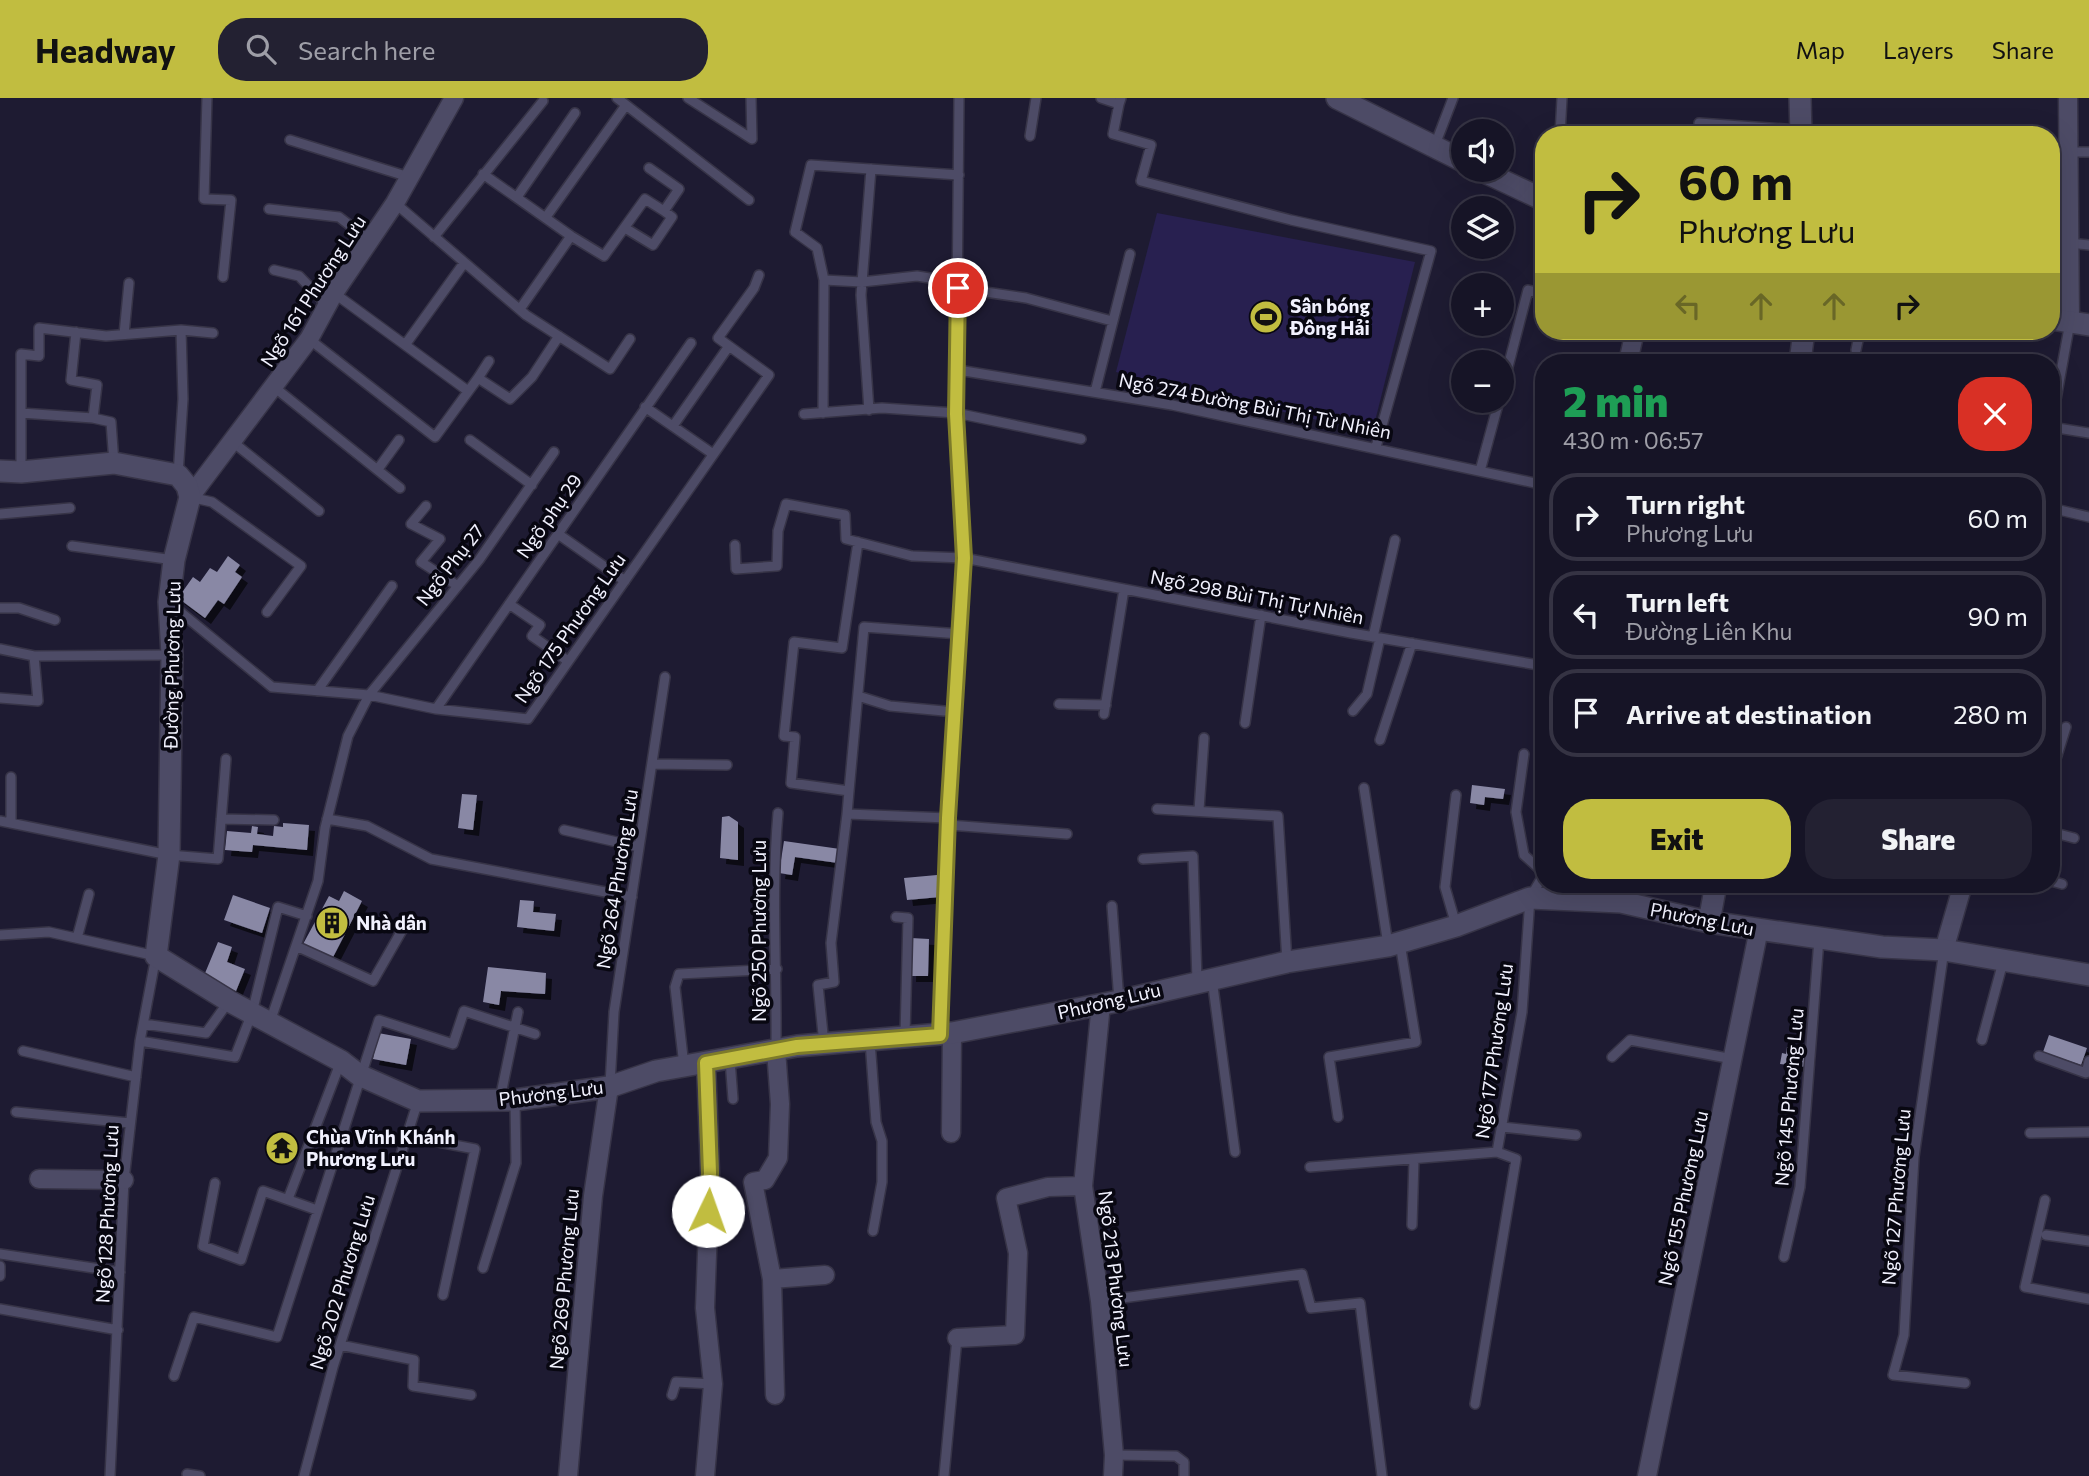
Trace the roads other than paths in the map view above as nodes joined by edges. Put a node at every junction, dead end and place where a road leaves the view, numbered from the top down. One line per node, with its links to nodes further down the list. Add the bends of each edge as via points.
1 (207, 98): 51 (lane, via 204,199 231,200)
2 (454, 98): 32 (street, Ngõ 161 Phương Lưu)
3 (617, 98): 16 (lane)
4 (688, 98): 5 (lane, via 752,139)
5 (751, 98)
6 (959, 98): 31 (lane)
7 (1036, 98): 22 (lane)
8 (1101, 98): 15 (lane)
9 (1336, 98): 24 (street)
10 (1453, 98): 24 (lane)
11 (1562, 98): 19 (lane)
12 (1800, 98): 21 (street)
13 (2068, 98): 25 (street)
14 (543, 101): 30 (lane)
15 (1120, 101): 96 (lane, via 1113,134 1151,145 1141,181 1431,251)
16 (626, 105): 36 (lane); 40 (lane)
17 (575, 113): 35 (lane)
18 (1699, 123): 20 (lane)
19 (1560, 126)
20 (1730, 126)
21 (1801, 126)
22 (1031, 135)
23 (290, 140): 32 (lane)
24 (1434, 147): 27 (street)
25 (2068, 152): 26 (lane); 45 (street)
26 (2089, 152)
27 (1451, 155)
28 (649, 168): 39 (lane, via 679,189)
29 (871, 169): 31 (lane); 52 (lane, via 811,165 795,232 817,248); 53 (lane)
30 (483, 174): 35 (lane); 43 (lane)
31 (958, 175): 55 (lane)
32 (409, 177): 37 (street, Ngõ 161 Phương Lưu)
33 (1506, 182): 34 (street)
34 (1535, 196)
35 (517, 197): 40 (lane)
36 (749, 200)
37 (395, 203): 43 (lane); 44 (street, Ngõ 161 Phương Lưu)
38 (270, 209): 44 (lane, via 339,217)
39 (664, 211): 41 (lane, via 645,199); 41 (lane, via 673,217 653,245)
40 (546, 217): 42 (lane)
41 (625, 228): 42 (lane, via 604,256)
42 (571, 236): 58 (lane)
43 (434, 237): 48 (lane)
44 (371, 242): 57 (street, Ngõ 161 Phương Lưu)
45 (2069, 243): 46 (lane); 60 (street)
46 (2089, 245)
47 (1130, 254): 59 (lane)
48 (464, 262): 58 (lane); 70 (lane)
49 (274, 270): 57 (lane, via 299,276)
50 (759, 275): 71 (lane, via 718,338)
51 (223, 277)
52 (824, 280): 53 (lane); 84 (lane)
53 (862, 282): 55 (lane, via 917,276); 82 (lane)
54 (129, 284): 64 (lane)
55 (958, 288): 59 (lane, via 1026,298); 75 (lane)
56 (1535, 292): 72 (lane, via 1528,290)
57 (330, 299): 66 (street, Ngõ 161 Phương Lưu); 70 (lane)
58 (520, 309): 65 (lane)
59 (1112, 321): 80 (lane)
60 (2070, 322): 76 (lane)
61 (181, 330): 63 (lane); 64 (lane); 103 (lane)
62 (76, 332): 64 (lane); 83 (lane, via 39,328 39,356 21,354); 88 (lane, via 71,380 97,385)
63 (213, 333)
64 (124, 334)
65 (559, 336): 67 (lane, via 610,369); 77 (lane, via 532,377 510,399)
66 (309, 339): 78 (street, Ngõ 161 Phương Lưu); 79 (lane, via 435,437)
67 (630, 339)
68 (1858, 340): 73 (lane)
69 (691, 344): 81 (lane, Ngõ phụ 29)
70 (405, 345): 79 (lane)
71 (729, 346): 89 (lane); 98 (lane, Ngõ 175 Phương Lưu, via 769,375)
72 (1512, 350)
73 (1856, 350)
74 (489, 361): 77 (lane)
75 (958, 370): 80 (lane, Ngõ 274 Đường Bùi Thị Từ Nhiên); 87 (lane)
76 (2060, 377)
77 (478, 378): 79 (lane)
78 (274, 387): 95 (street, Ngõ 161 Phương Lưu); 100 (lane)
79 (468, 391)
80 (1095, 392): 96 (lane, Ngõ 274 Đường Bùi Thị Từ Nhiên)
81 (645, 407): 89 (lane); 114 (lane, Ngõ phụ 29)
82 (869, 410): 84 (lane); 87 (lane)
83 (21, 413): 88 (lane); 102 (lane)
84 (823, 413): 86 (lane)
85 (1496, 413): 101 (lane)
86 (804, 414)
87 (956, 414): 92 (lane); 119 (lane)
88 (93, 418): 99 (lane, via 111,422)
89 (673, 426): 98 (lane)
90 (2060, 428): 91 (lane)
91 (2089, 433)
92 (1081, 439)
93 (399, 440): 100 (lane)
94 (470, 440): 105 (lane)
95 (234, 443): 107 (street, Ngõ 161 Phương Lưu); 110 (lane)
96 (1376, 447): 101 (lane, Ngõ 274 Đường Bùi Thị Từ Nhiên)
97 (554, 452): 105 (lane, Ngõ Phụ 27)
98 (713, 454): 121 (lane, Ngõ 175 Phương Lưu)
99 (114, 463): 102 (street); 103 (street)
100 (377, 469): 106 (lane)
101 (1480, 471): 104 (lane, Ngõ 274 Đường Bùi Thị Từ Nhiên)
102 (11, 472)
103 (178, 475): 107 (street)
104 (1535, 483)
105 (532, 485): 123 (lane, Ngõ Phụ 27)
106 (400, 488)
107 (190, 497): 120 (street, Đường Phương Lưu); 128 (lane, via 212,502 301,566)
108 (426, 506): 123 (lane, via 411,524 440,539 421,562)
109 (70, 508): 112 (lane)
110 (319, 510)
111 (2060, 510): 113 (lane)
112 (0, 513)
113 (2089, 517)
114 (558, 534): 121 (lane); 126 (lane, Ngõ phụ 29)
115 (1395, 540): 132 (lane)
116 (858, 542): 117 (lane, via 846,538 845,515 786,504 778,531 777,566 736,569); 119 (lane, Ngõ 298 Bùi Thị Tự Nhiên, via 912,556); 159 (lane, via 842,648 794,642 784,736 796,737 791,783)
117 (735, 545)
118 (72, 546): 120 (lane)
119 (964, 558): 124 (lane, Ngõ 298 Bùi Thị Tự Nhiên); 131 (lane)
120 (174, 560): 125 (street, Đường Phương Lưu)
121 (625, 581): 137 (lane, Ngõ 175 Phương Lưu)
122 (392, 586): 140 (lane)
123 (458, 586): 141 (lane, Ngõ Phụ 27)
124 (1124, 589): 129 (lane, Ngõ 298 Bùi Thị Tự Nhiên); 144 (lane, via 1105,709)
125 (169, 602): 135 (street, Đường Phương Lưu); 140 (lane, Ngõ 175 Phương Lưu, via 272,687)
126 (509, 604): 137 (lane, via 540,625 532,636); 145 (lane, Ngõ phụ 29)
127 (0, 608): 130 (lane, via 19,608)
128 (267, 612)
129 (1261, 615): 132 (lane, Ngõ 298 Bùi Thị Tự Nhiên); 148 (lane)
130 (55, 620)
131 (960, 634): 142 (lane, via 864,628); 169 (lane)
132 (1377, 637): 133 (lane, Ngõ 298 Bùi Thị Tự Nhiên); 147 (lane, via 1367,694)
133 (1412, 643): 138 (lane, Ngõ 298 Bùi Thị Tự Nhiên); 151 (lane)
134 (0, 649): 136 (lane)
135 (172, 655): 136 (lane); 176 (street, Đường Phương Lưu)
136 (34, 656): 143 (lane, via 38,701)
137 (568, 662): 145 (lane, Ngõ 175 Phương Lưu, via 528,719)
138 (1535, 664)
139 (665, 677): 155 (lane, Ngõ 264 Phương Lưu)
140 (317, 691): 141 (lane, Ngõ 175 Phương Lưu)
141 (369, 695): 145 (lane, Ngõ 175 Phương Lưu); 166 (lane, Ngõ Phụ 27, via 348,736)
142 (858, 696): 146 (lane, via 890,706); 159 (lane)
143 (0, 698)
144 (1059, 704)
145 (436, 709)
146 (944, 711)
147 (1353, 711)
148 (1245, 723)
149 (2066, 727): 152 (lane)
150 (1204, 738): 162 (lane)
151 (1380, 740)
152 (2060, 746)
153 (1524, 754): 178 (lane, via 1516,812 1524,855)
154 (226, 759): 165 (lane)
155 (652, 764): 156 (lane); 175 (lane, Ngõ 264 Phương Lưu)
156 (727, 765)
157 (11, 777): 170 (lane)
158 (1364, 788): 196 (lane)
159 (849, 790): 164 (lane)
160 (1456, 795): 190 (lane, via 1445,887)
161 (1157, 809): 162 (lane)
162 (1199, 810): 201 (lane, via 1278,816)
163 (778, 813): 202 (lane, Ngõ 250 Phương Lưu, via 773,871)
164 (847, 814): 169 (lane); 217 (lane, via 831,943 834,982 818,985)
165 (221, 819): 167 (lane); 176 (lane, via 218,859)
166 (327, 819): 184 (lane, via 367,826 431,859); 187 (lane, Ngõ Phụ 27, via 318,881)
167 (274, 820)
168 (0, 821): 170 (lane)
169 (949, 822): 172 (lane); 212 (lane)
170 (11, 823): 176 (lane)
171 (564, 830): 175 (lane)
172 (1067, 834)
173 (2060, 834): 174 (lane)
174 (2074, 838)
175 (639, 847): 184 (lane, Ngõ 264 Phương Lưu)
176 (169, 855): 199 (street, Đường Phương Lưu)
177 (1143, 859): 204 (lane, via 1193,856)
178 (1535, 865)
179 (1535, 889): 185 (lane)
180 (1623, 893): 185 (street, Phương Lưu); 189 (street, Phương Lưu)
181 (1714, 893): 189 (street)
182 (1960, 893): 198 (street)
183 (89, 894): 194 (lane)
184 (632, 897): 230 (lane, Ngõ 264 Phương Lưu, via 614,1012)
185 (1530, 898): 190 (street, Phương Lưu); 237 (lane, Ngõ 177 Phương Lưu, via 1522,1012)
186 (1112, 906): 206 (lane)
187 (307, 916): 197 (lane, Ngõ Phụ 27); 208 (lane, via 278,907)
188 (896, 917): 213 (lane, via 908,918)
189 (1709, 922): 191 (street, Phương Lưu)
190 (1456, 926): 196 (street, Phương Lưu)
191 (1759, 929): 195 (street, Phương Lưu); 223 (street, Ngõ 155 Phương Lưu)
192 (401, 932): 197 (lane, via 373,981)
193 (0, 935): 194 (lane, via 50,932)
194 (77, 938): 199 (lane)
195 (1819, 939): 198 (street, Phương Lưu); 259 (lane, Ngõ 145 Phương Lưu, via 1800,1187)
196 (1394, 945): 201 (street, Phương Lưu); 235 (lane, via 1416,1042 1329,1057)
197 (296, 946): 208 (lane, Ngõ Phụ 27)
198 (1944, 950): 200 (street, Phương Lưu); 274 (lane, Ngõ 127 Phương Lưu, via 1914,1157 1904,1335 1893,1375)
199 (156, 956): 205 (street, Phương Lưu); 209 (lane, Ngõ 128 Phương Lưu)
200 (2003, 960): 203 (street, Phương Lưu); 214 (lane)
201 (1287, 961): 204 (street, Phương Lưu)
202 (777, 969): 218 (lane, Ngõ 250 Phương Lưu); 227 (lane, via 679,974 675,987)
203 (2089, 975)
204 (1204, 979): 206 (street, Phương Lưu); 243 (lane)
205 (229, 1001): 208 (street, Phương Lưu); 209 (lane, via 206,1033)
206 (1110, 1002): 212 (street, Phương Lưu); 250 (street, Ngõ 213 Phương Lưu)
207 (518, 1012): 210 (lane)
208 (261, 1018): 215 (lane, via 236,1056); 224 (street, Phương Lưu)
209 (144, 1024): 215 (lane, Ngõ 128 Phương Lưu)
210 (515, 1027): 211 (lane); 228 (lane, via 464,1011 453,1044 379,1020); 232 (lane)
211 (536, 1034)
212 (946, 1034): 213 (street, Phương Lưu); 239 (street)
213 (904, 1038): 216 (street, Phương Lưu)
214 (1982, 1040)
215 (140, 1041): 229 (lane, Ngõ 128 Phương Lưu)
216 (870, 1041): 217 (street, Phương Lưu); 255 (lane, via 876,1122 882,1141 882,1182)
217 (824, 1044): 218 (street, Phương Lưu)
218 (776, 1050): 222 (street, Phương Lưu); 265 (street, via 778,1158 765,1180 753,1182)
219 (23, 1051): 229 (lane)
220 (2039, 1056): 225 (lane, via 2086,1073)
221 (1612, 1057): 223 (lane, via 1630,1040)
222 (730, 1058): 226 (street, Phương Lưu); 231 (lane)
223 (1733, 1059): 291 (street, Ngõ 155 Phương Lưu)
224 (341, 1061): 228 (street, Phương Lưu); 251 (lane)
225 (2089, 1061)
226 (706, 1063): 227 (street, Phương Lưu); 275 (street, via 710,1173 705,1308)
227 (684, 1066): 230 (street, Phương Lưu, via 656,1070)
228 (359, 1075): 233 (street, Phương Lưu); 253 (lane)
229 (136, 1077): 236 (lane, Ngõ 128 Phương Lưu)
230 (610, 1087): 232 (street, Phương Lưu); 285 (street, Ngõ 269 Phương Lưu, via 596,1170)
231 (733, 1099)
232 (508, 1100): 233 (street, Phương Lưu); 261 (lane, via 516,1163)
233 (418, 1101): 242 (lane, Ngõ 202 Phương Lưu)
234 (16, 1112): 236 (lane)
235 (1338, 1117)
236 (130, 1123): 248 (lane, Ngõ 128 Phương Lưu)
237 (1502, 1128): 241 (lane); 244 (lane, Ngõ 177 Phương Lưu)
238 (2089, 1132): 240 (lane)
239 (951, 1133)
240 (2029, 1133)
241 (1576, 1135)
242 (407, 1136): 266 (lane, via 475,1149); 272 (lane, Ngõ 202 Phương Lưu)
243 (1235, 1152)
244 (1497, 1152): 245 (lane); 279 (lane, Ngõ 177 Phương Lưu, via 1516,1159)
245 (1414, 1159): 246 (lane); 254 (lane)
246 (1310, 1167)
247 (39, 1179): 248 (street)
248 (124, 1180): 262 (lane, Ngõ 128 Phương Lưu)
249 (215, 1183): 251 (lane, via 203,1246 241,1260 263,1191)
250 (1083, 1186): 268 (street, Ngõ 213 Phương Lưu); 271 (street, via 1006,1198 1018,1253 1015,1335)
251 (288, 1199): 253 (lane)
252 (2045, 1200): 267 (lane, via 2025,1287)
253 (317, 1210): 273 (lane, via 277,1337 194,1317)
254 (1412, 1226)
255 (873, 1231)
256 (2046, 1235): 257 (lane)
257 (2089, 1241)
258 (0, 1254): 262 (lane)
259 (1784, 1257)
260 (0, 1266): 264 (lane)
261 (483, 1268)
262 (120, 1272): 270 (lane, Ngõ 128 Phương Lưu)
263 (825, 1275): 265 (street)
264 (0, 1276)
265 (772, 1279): 278 (street)
266 (443, 1295)
267 (2089, 1299)
268 (1100, 1301): 280 (street, Ngõ 213 Phương Lưu); 290 (lane, via 1302,1274 1311,1308 1360,1303)
269 (0, 1309): 270 (lane)
270 (118, 1330): 282 (lane, Ngõ 128 Phương Lưu)
271 (957, 1338): 287 (lane)
272 (340, 1345): 276 (lane, via 414,1360 413,1386); 284 (lane, Ngõ 202 Phương Lưu)
273 (174, 1376)
274 (1965, 1383)
275 (713, 1384): 277 (lane, via 676,1382); 286 (street)
276 (471, 1395)
277 (672, 1395)
278 (775, 1395)
279 (1475, 1404)
280 (1114, 1455): 288 (street, Ngõ 213 Phương Lưu); 289 (lane, via 1177,1456 1184,1462)
281 (187, 1474): 283 (lane)
282 (110, 1476)
283 (200, 1476)
284 (304, 1476)
285 (568, 1476)
286 (705, 1476)
287 (944, 1476)
288 (1113, 1476)
289 (1184, 1476)
290 (1382, 1476)
291 (1647, 1476)

